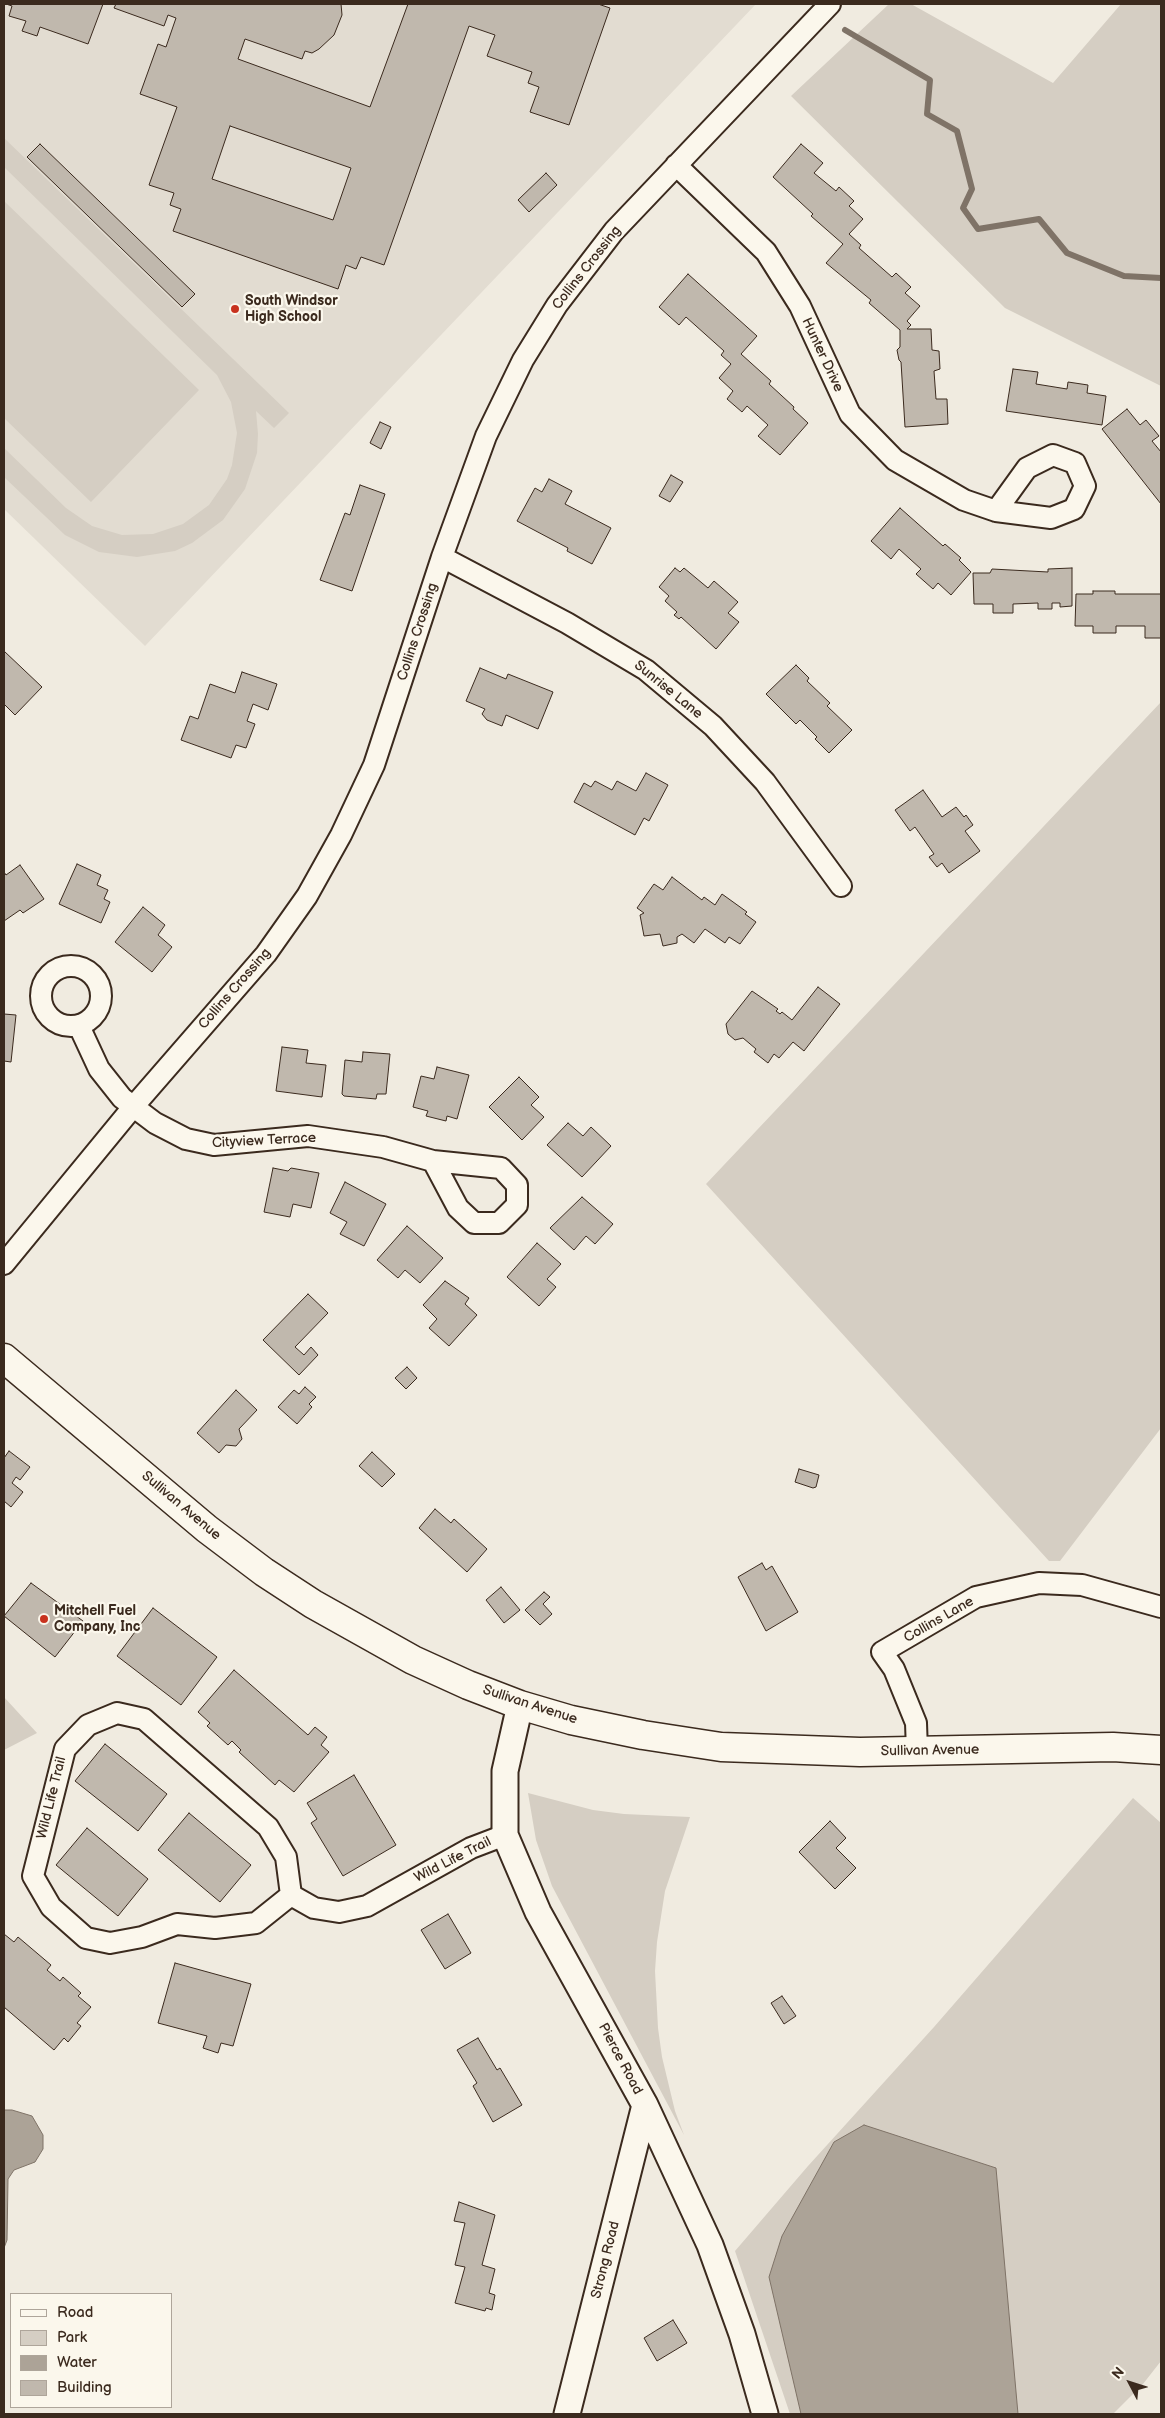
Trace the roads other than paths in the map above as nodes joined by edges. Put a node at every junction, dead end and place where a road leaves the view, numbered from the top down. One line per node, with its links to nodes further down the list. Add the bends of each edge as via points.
1 (830, 4): 2 (street, Collins Crossing)
2 (676, 165): 3 (street, Hunter Drive, via 766,252 800,306 850,414 895,460 964,500); 4 (street, Collins Crossing, via 614,231 557,305 522,360 486,436)
3 (996, 510)
4 (442, 557): 5 (street, Sunrise Lane, via 576,628 646,670 713,726 764,782); 7 (street, Collins Crossing, via 374,765 337,843 307,896 266,954)
5 (841, 886)
6 (79, 1026): 7 (street, Cityview Terrace, via 99,1069)
7 (133, 1107): 8 (street, Cityview Terrace, via 186,1139 214,1145 308,1136 383,1147); 9 (street, Collins Crossing)
8 (433, 1161)
9 (4, 1264)
10 (4, 1358): 12 (main road, Sullivan Avenue, via 207,1529 264,1572 312,1604 414,1660)
11 (1161, 1607): 14 (street, Collins Lane, via 1082,1585 1039,1583 976,1597 882,1652 894,1669 916,1722)
12 (520, 1705): 14 (main road, Sullivan Avenue, via 571,1720 721,1747); 15 (street, Pierce Road, via 505,1771)
13 (1161, 1750): 14 (main road, Sullivan Avenue, via 1114,1747)
14 (918, 1751)
15 (505, 1836): 16 (street, Wild Life Trail, via 471,1848 367,1906 339,1912 314,1908); 17 (street, Pierce Road, via 538,1912)
16 (291, 1895): 16 (street, Wild Life Trail, via 286,1857 268,1827 144,1719 117,1713 88,1725 64,1749 33,1876 50,1907 86,1938 110,1943 142,1938 177,1924 214,1928 256,1923)
17 (645, 2105): 18 (street, Strong Road); 19 (street, Pierce Road, via 710,2245 742,2334)
18 (567, 2414)
19 (765, 2414)

